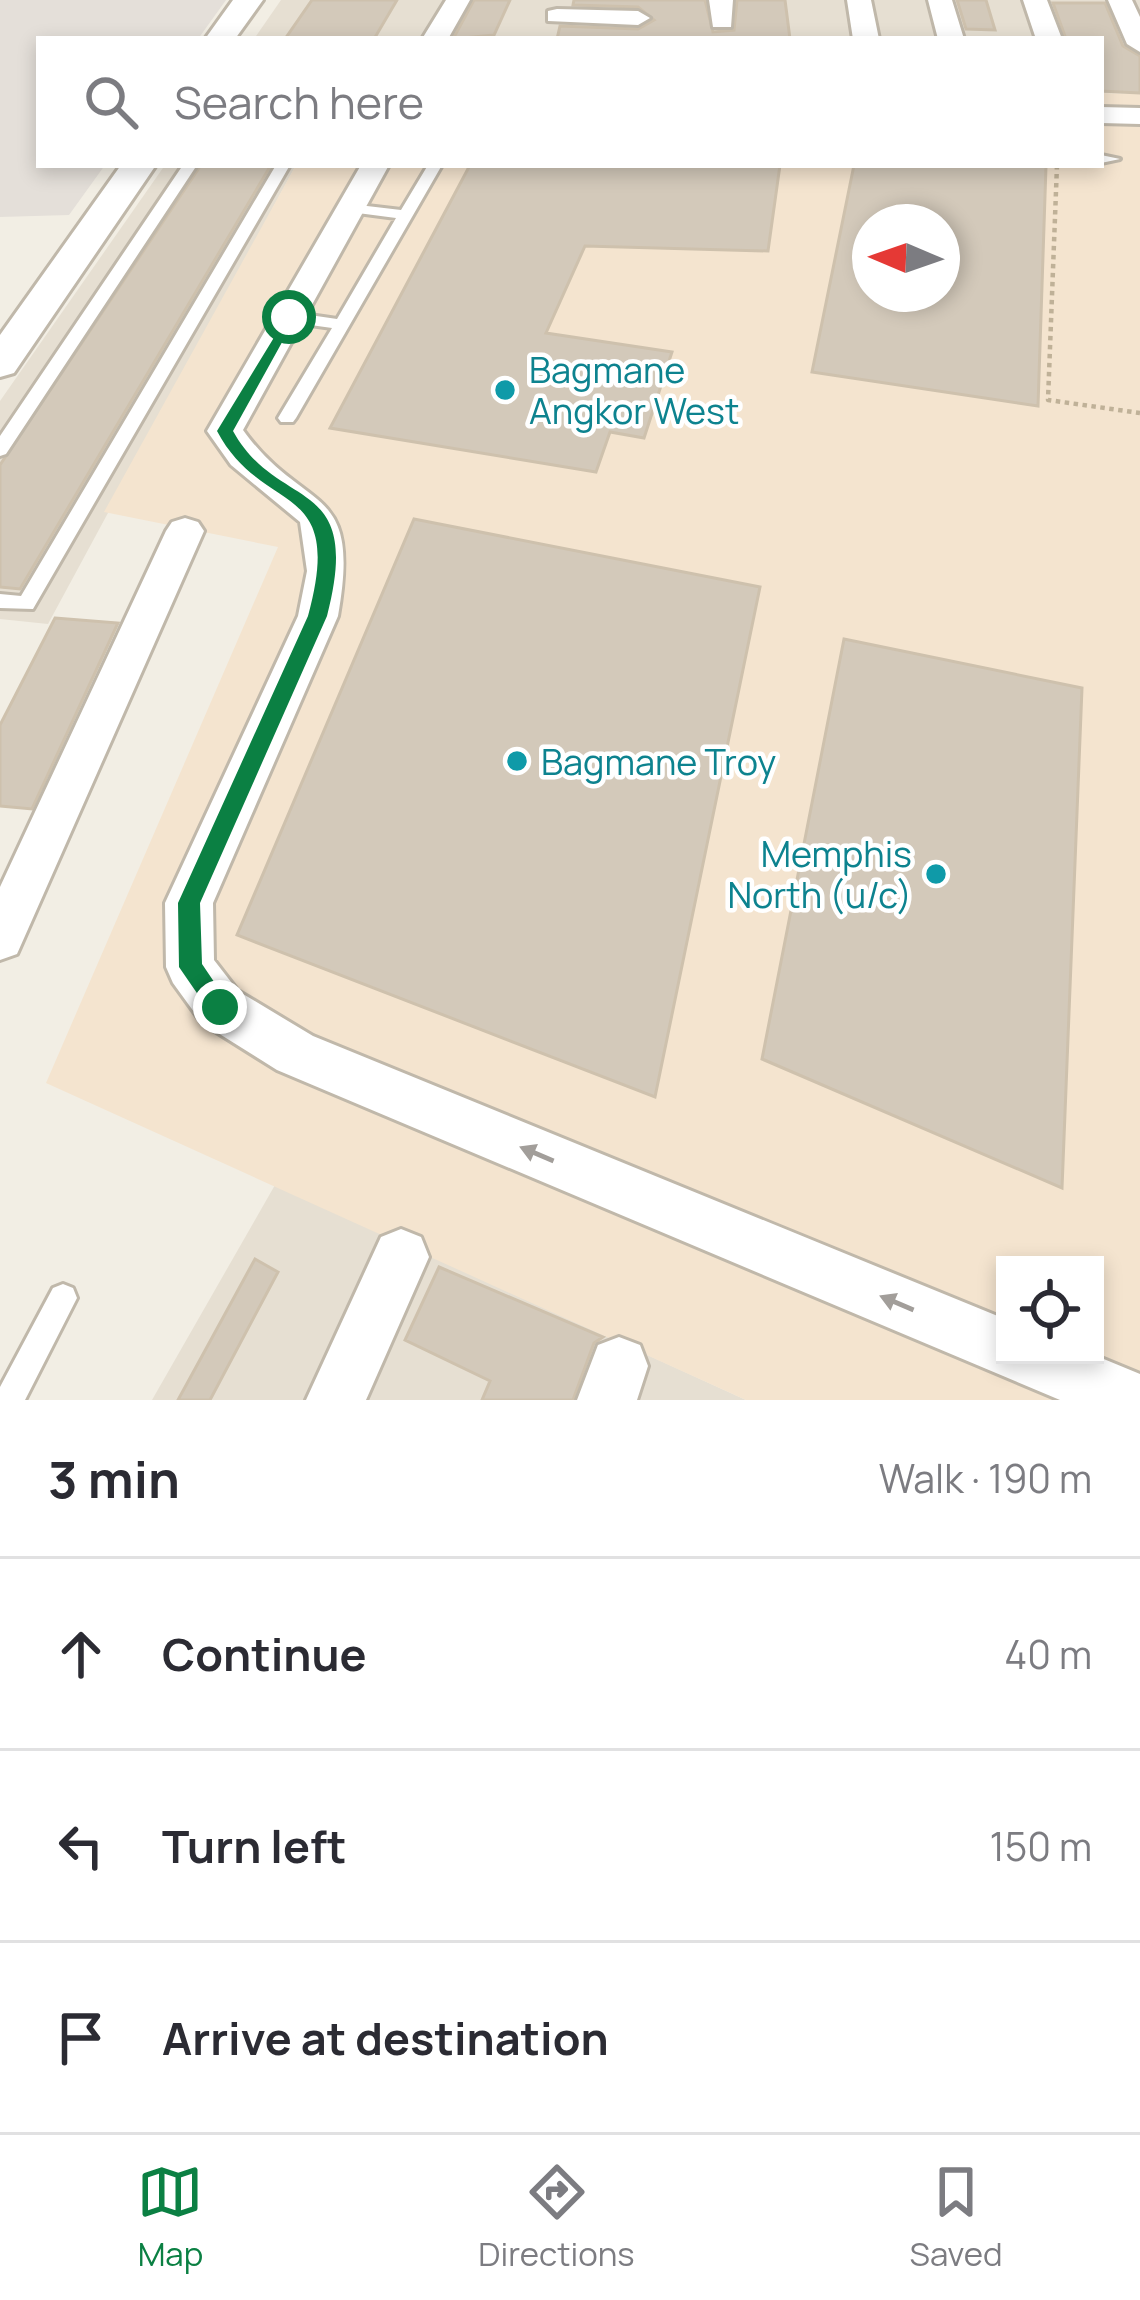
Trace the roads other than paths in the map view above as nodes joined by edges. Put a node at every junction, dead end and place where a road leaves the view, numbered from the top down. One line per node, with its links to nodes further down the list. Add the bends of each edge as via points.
1 (248, 0): 10 (street)
2 (264, 0): 11 (street)
3 (458, 0): 12 (street)
4 (860, 0): 13 (street)
5 (940, 0): 14 (street)
6 (1035, 0): 15 (street)
7 (1120, 0): 16 (street)
8 (556, 18): 9 (street)
9 (638, 18)
10 (222, 36)
11 (239, 36)
12 (438, 36)
13 (866, 36)
14 (950, 36)
15 (1048, 36)
16 (1140, 44)
17 (1104, 115): 18 (street)
18 (1140, 116)
19 (138, 168): 28 (street)
20 (188, 168): 30 (lane)
21 (281, 168): 32 (lane, via 26,604)
22 (372, 168): 24 (street)
23 (432, 168): 25 (lane)
24 (350, 208): 25 (lane); 26 (street)
25 (404, 215): 27 (lane)
26 (289, 317): 27 (lane); 36 (street, one-way to 26, via 295,1053 220,1007 190,967 189,903 318,616 328,576 310,503 239,458 225,431)
27 (338, 324): 29 (lane)
28 (0, 364)
29 (287, 418)
30 (0, 451)
31 (185, 531): 33 (street)
32 (0, 601)
33 (0, 939)
34 (401, 1257): 39 (street)
35 (63, 1298): 38 (lane)
36 (996, 1344)
37 (1044, 1364): 40 (street)
38 (9, 1400)
39 (336, 1400)
40 (1131, 1400)

